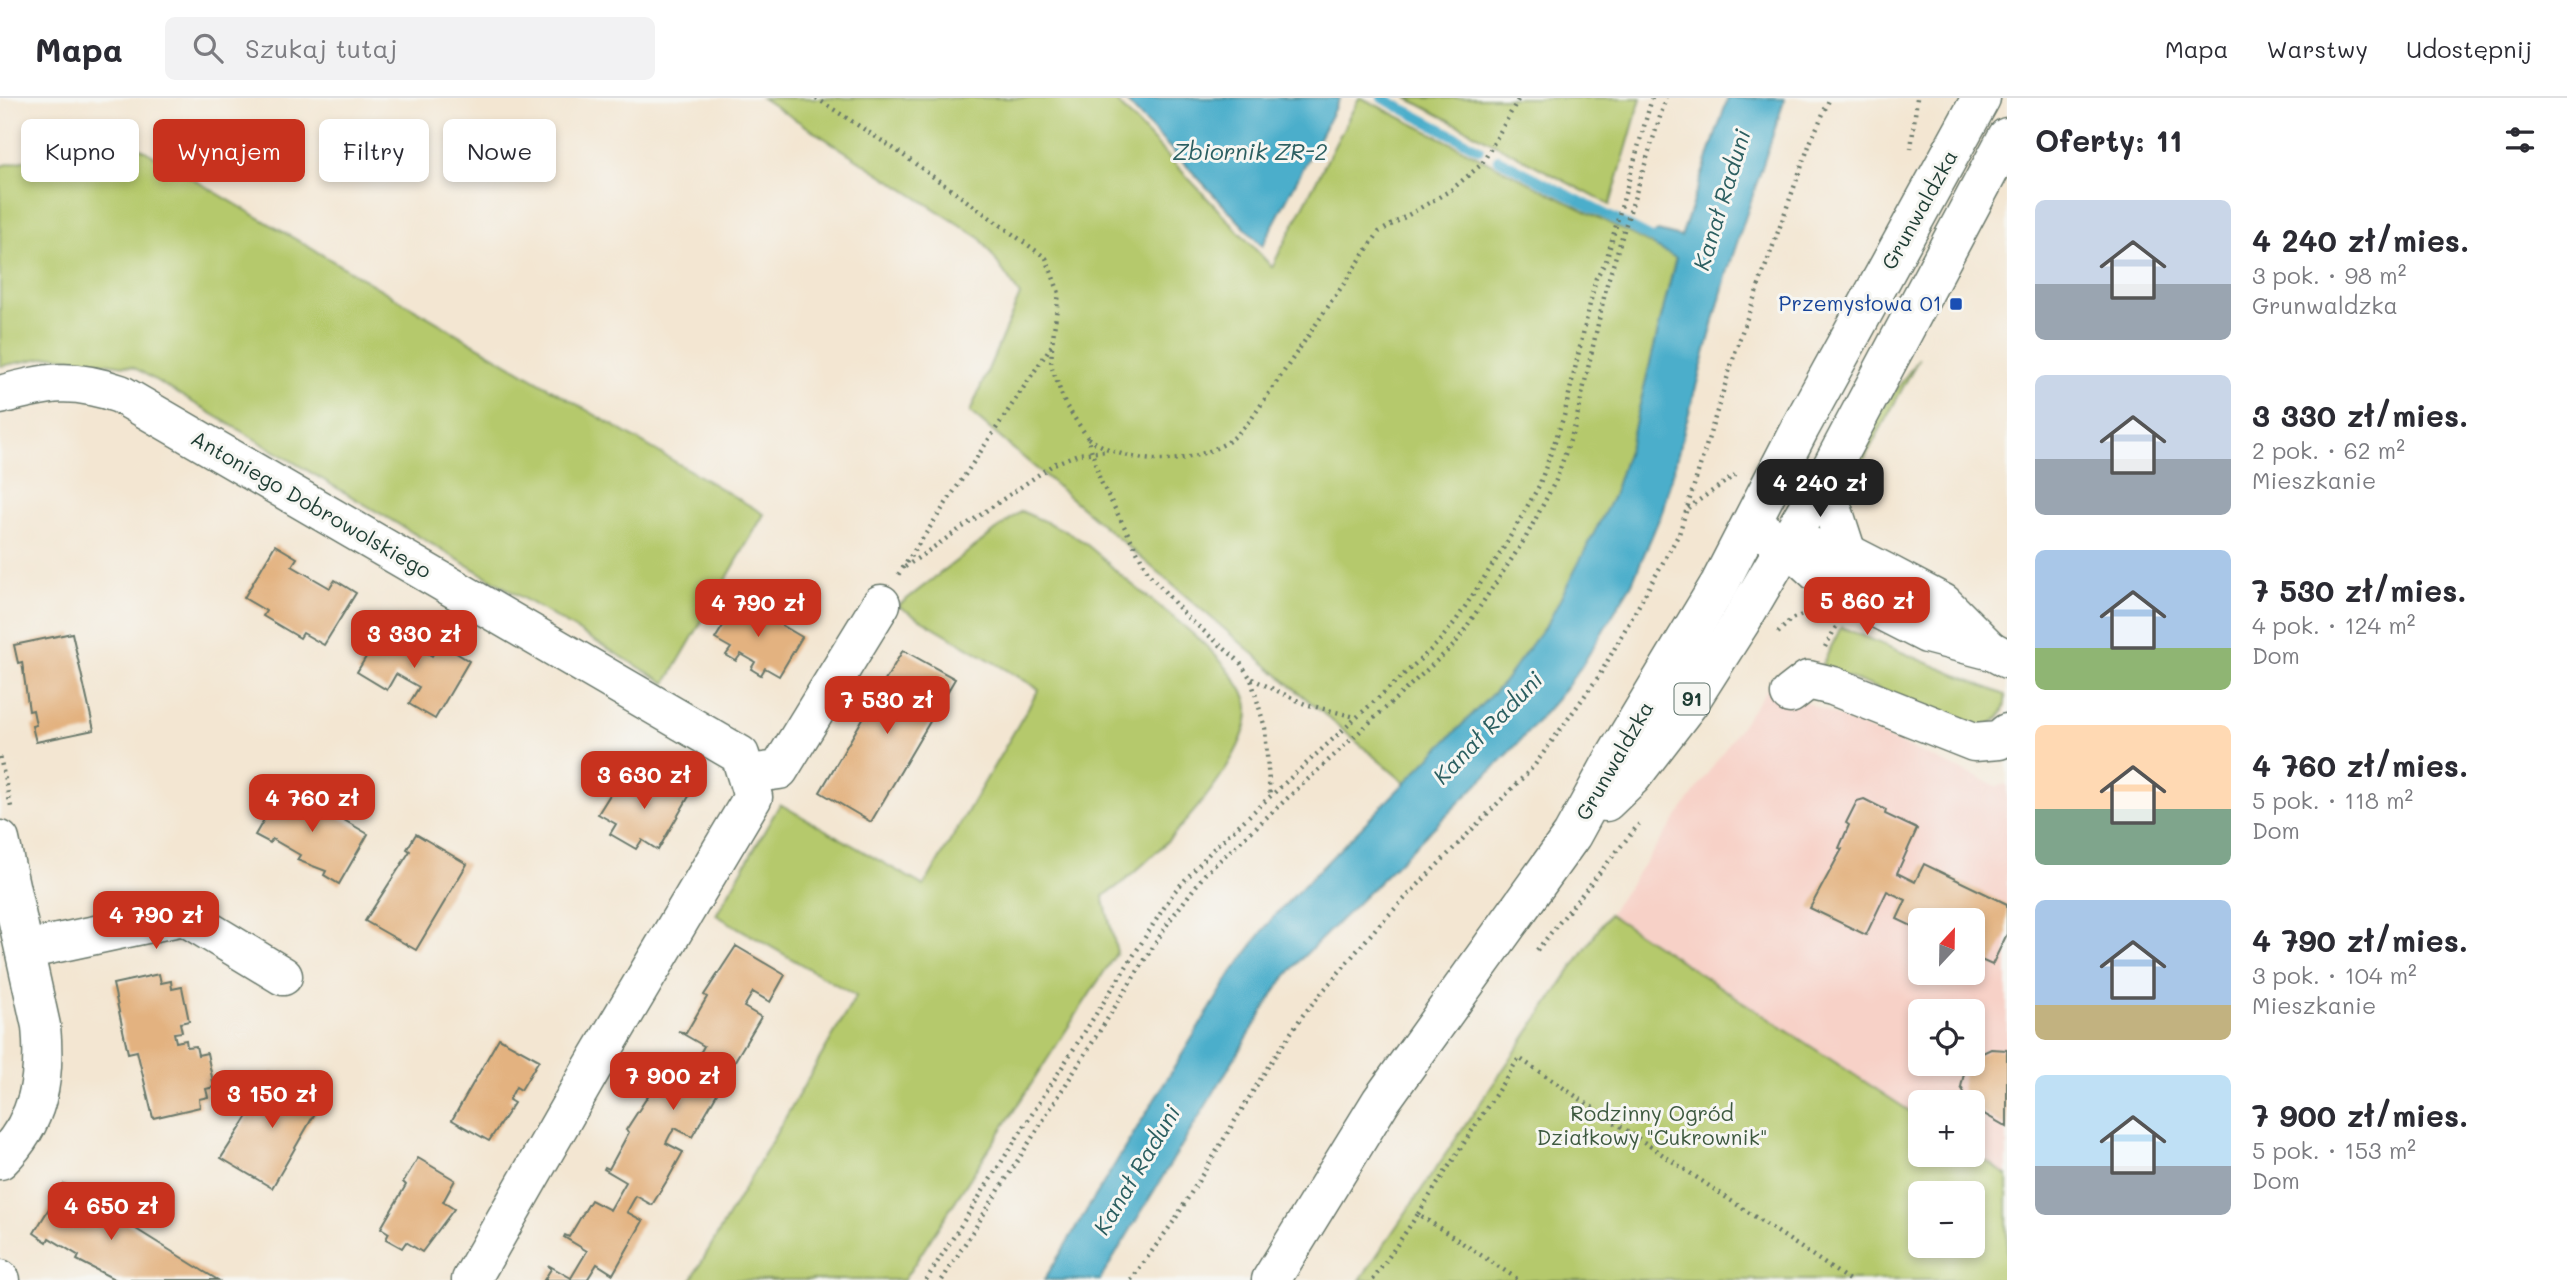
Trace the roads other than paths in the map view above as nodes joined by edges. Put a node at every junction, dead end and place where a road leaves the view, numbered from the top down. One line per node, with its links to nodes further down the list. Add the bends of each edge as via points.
1 (1981, 98): 5 (main road, Grunwaldzka / 91)
2 (2007, 137): 4 (main road, Grunwaldzka / 91)
3 (0, 395): 12 (main road, Antoniego Dobrowolskiego, via 65,381 90,383 120,394 740,755)
4 (1827, 476): 6 (main road, Grunwaldzka / 91); 7 (main road)
5 (1749, 525): 6 (main road); 13 (main road, Grunwaldzka / 91, via 1720,583)
6 (1785, 544): 7 (main road); 9 (main road, via 1831,585 1848,594 1927,634); 13 (main road, Grunwaldzka / 91, via 1689,703 1632,777)
7 (1847, 553): 9 (main road, via 1942,603)
8 (881, 604): 12 (main road, via 779,770)
9 (1999, 655)
10 (1790, 694): 11 (main road, via 1808,680 1973,742 1999,740)
11 (2007, 733)
12 (748, 774): 18 (main road, via 753,797)
13 (1572, 835): 19 (main road, Grunwaldzka / 91, via 1381,1101)
14 (0, 840): 15 (main road)
15 (25, 950): 16 (main road, via 184,916); 17 (main road, via 41,1026 42,1084 27,1130)
16 (283, 976)
17 (0, 1160)
18 (471, 1280)
19 (1271, 1280)

